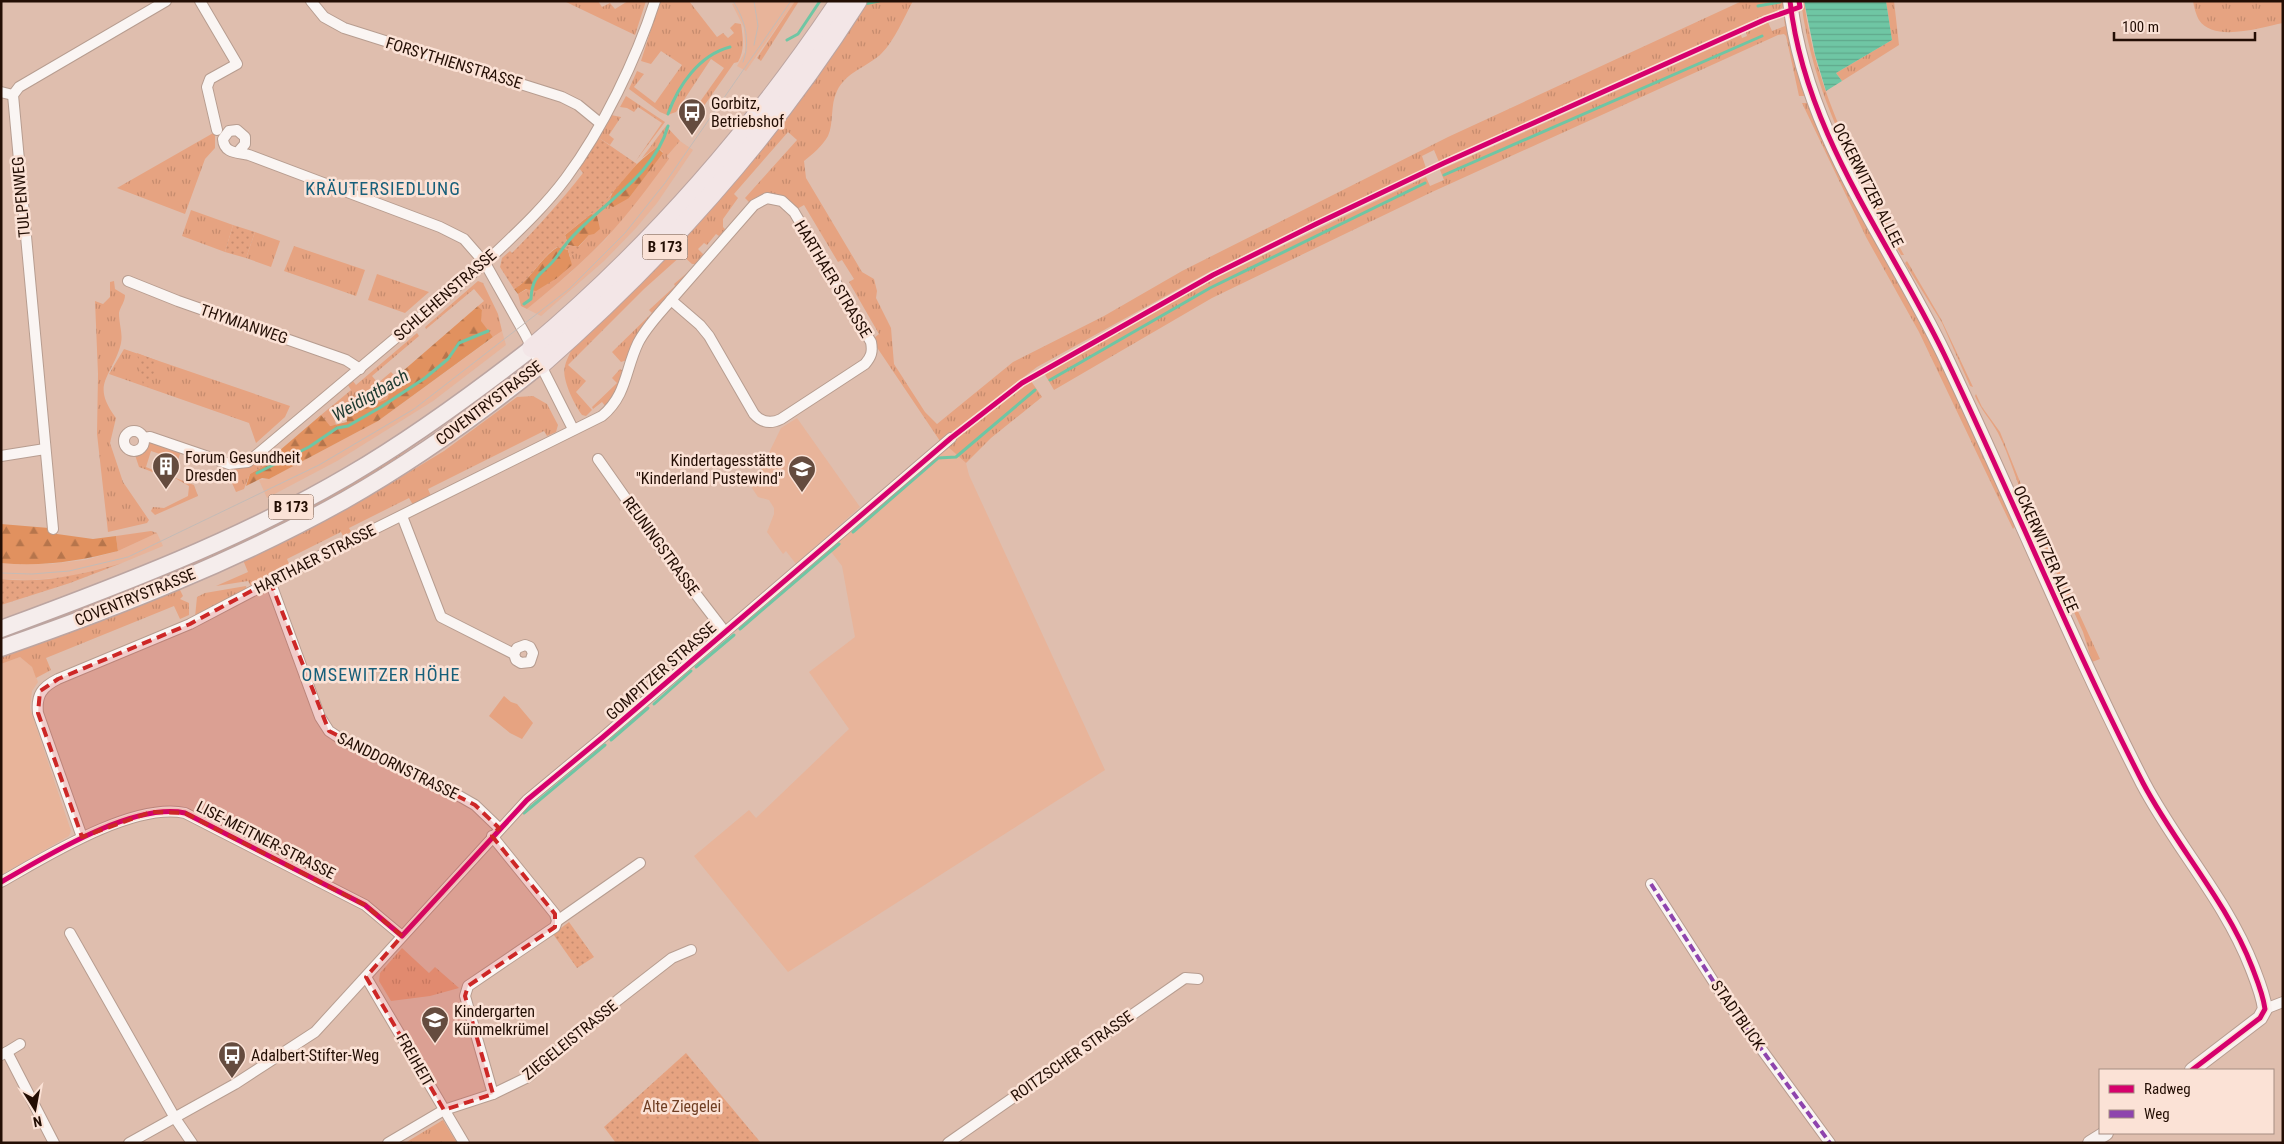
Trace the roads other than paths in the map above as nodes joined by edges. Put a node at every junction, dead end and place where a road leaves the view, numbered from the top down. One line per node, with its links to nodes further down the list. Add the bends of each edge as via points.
1 (166, 1): 9 (street, via 19,87)
2 (200, 1): 11 (street, via 237,64 210,79 207,87)
3 (311, 1): 10 (street, FORSYTHIENSTRASSE, via 324,18 344,28 562,97 578,104)
4 (655, 1): 10 (street, SCHLEHENSTRASSE, via 617,94)
5 (840, 1): 16 (highway, COVENTRYSTRASSE / B 173, via 773,97 694,193)
6 (857, 1): 16 (highway, COVENTRYSTRASSE / B 173, via 807,78 706,202 608,304)
7 (1790, 1): 44 (street, OCKERWITZER ALLEE, via 1802,61 1829,140 1941,348 2083,660 2144,784 2234,926 2258,983)
8 (1, 92): 9 (street)
9 (13, 96): 21 (street, TULPENWEG)
10 (600, 123): 13 (street, SCHLEHENSTRASSE, via 567,177 520,230)
11 (217, 130)
12 (238, 152): 13 (street, via 440,226 464,239)
13 (484, 263): 16 (street); 17 (street, SCHLEHENSTRASSE)
14 (128, 281): 17 (street, THYMIANWEG, via 346,360)
15 (671, 300): 15 (street, HARTHAER STRASSE, via 754,205 772,198 782,201 794,212 871,342 872,354 865,364 781,419 766,422 754,414 700,325); 18 (street, HARTHAER STRASSE, via 646,329 613,407 602,416)
16 (536, 357): 18 (street); 27 (main road, COVENTRYSTRASSE / B 173, via 401,444 311,497 126,582); 29 (main road, COVENTRYSTRASSE / B 173, via 464,425 344,500 218,563 80,620)
17 (360, 369): 19 (street, SCHLEHENSTRASSE, via 248,462 230,464 150,437)
18 (573, 429): 24 (street, HARTHAER STRASSE)
19 (144, 438)
20 (951, 438): 28 (street, GOMPITZER STRASSE)
21 (45, 449): 22 (street); 25 (street, TULPENWEG)
22 (1, 456)
23 (598, 459): 28 (street, REUNINGSTRASSE)
24 (402, 516): 26 (street, HARTHAER STRASSE); 30 (street, via 442,617)
25 (53, 529)
26 (270, 581): 31 (street, SANDDORNSTRASSE, via 320,718 329,731 461,797 475,805); 33 (street, HARTHAER STRASSE, via 190,624 58,679 40,691 38,713)
27 (1, 628)
28 (725, 632): 31 (street, GOMPITZER STRASSE, via 526,800)
29 (1, 648)
30 (514, 654)
31 (499, 828): 32 (street, GOMPITZER STRASSE)
32 (492, 836): 37 (street, via 555,914); 39 (street, GOMPITZER STRASSE)
33 (82, 837): 35 (street, LISE-MEITNER-STRASSE); 39 (street, LISE-MEITNER-STRASSE, via 151,812 185,813 365,905)
34 (640, 863): 37 (street)
35 (1, 882)
36 (1651, 884): 58 (street, STADTBLICK, via 1724,998)
37 (557, 921): 48 (street, via 555,927 468,986 465,996)
38 (70, 933): 50 (street)
39 (402, 936): 41 (street, GOMPITZER STRASSE)
40 (691, 950): 48 (street, ZIEGELEISTRASSE, via 672,958 618,1000 528,1077)
41 (366, 976): 49 (street, FREIHEIT); 50 (street, GOMPITZER STRASSE, via 315,1032)
42 (1198, 978): 57 (street, ROITZSCHER STRASSE, via 1184,978)
43 (2283, 1002): 44 (street)
44 (2265, 1009): 47 (street, via 2250,1027)
45 (20, 1044): 46 (street)
46 (4, 1053): 52 (street)
47 (2193, 1069)
48 (492, 1094): 49 (street, ZIEGELEISTRASSE)
49 (444, 1110): 55 (street, ZIEGELEISTRASSE); 56 (street, FREIHEIT)
50 (175, 1118): 53 (street, GOMPITZER STRASSE); 54 (street)
51 (2104, 1134): 59 (street)
52 (54, 1143)
53 (129, 1143)
54 (192, 1143)
55 (388, 1143)
56 (464, 1143)
57 (948, 1143)
58 (1830, 1143)
59 (2090, 1143)

